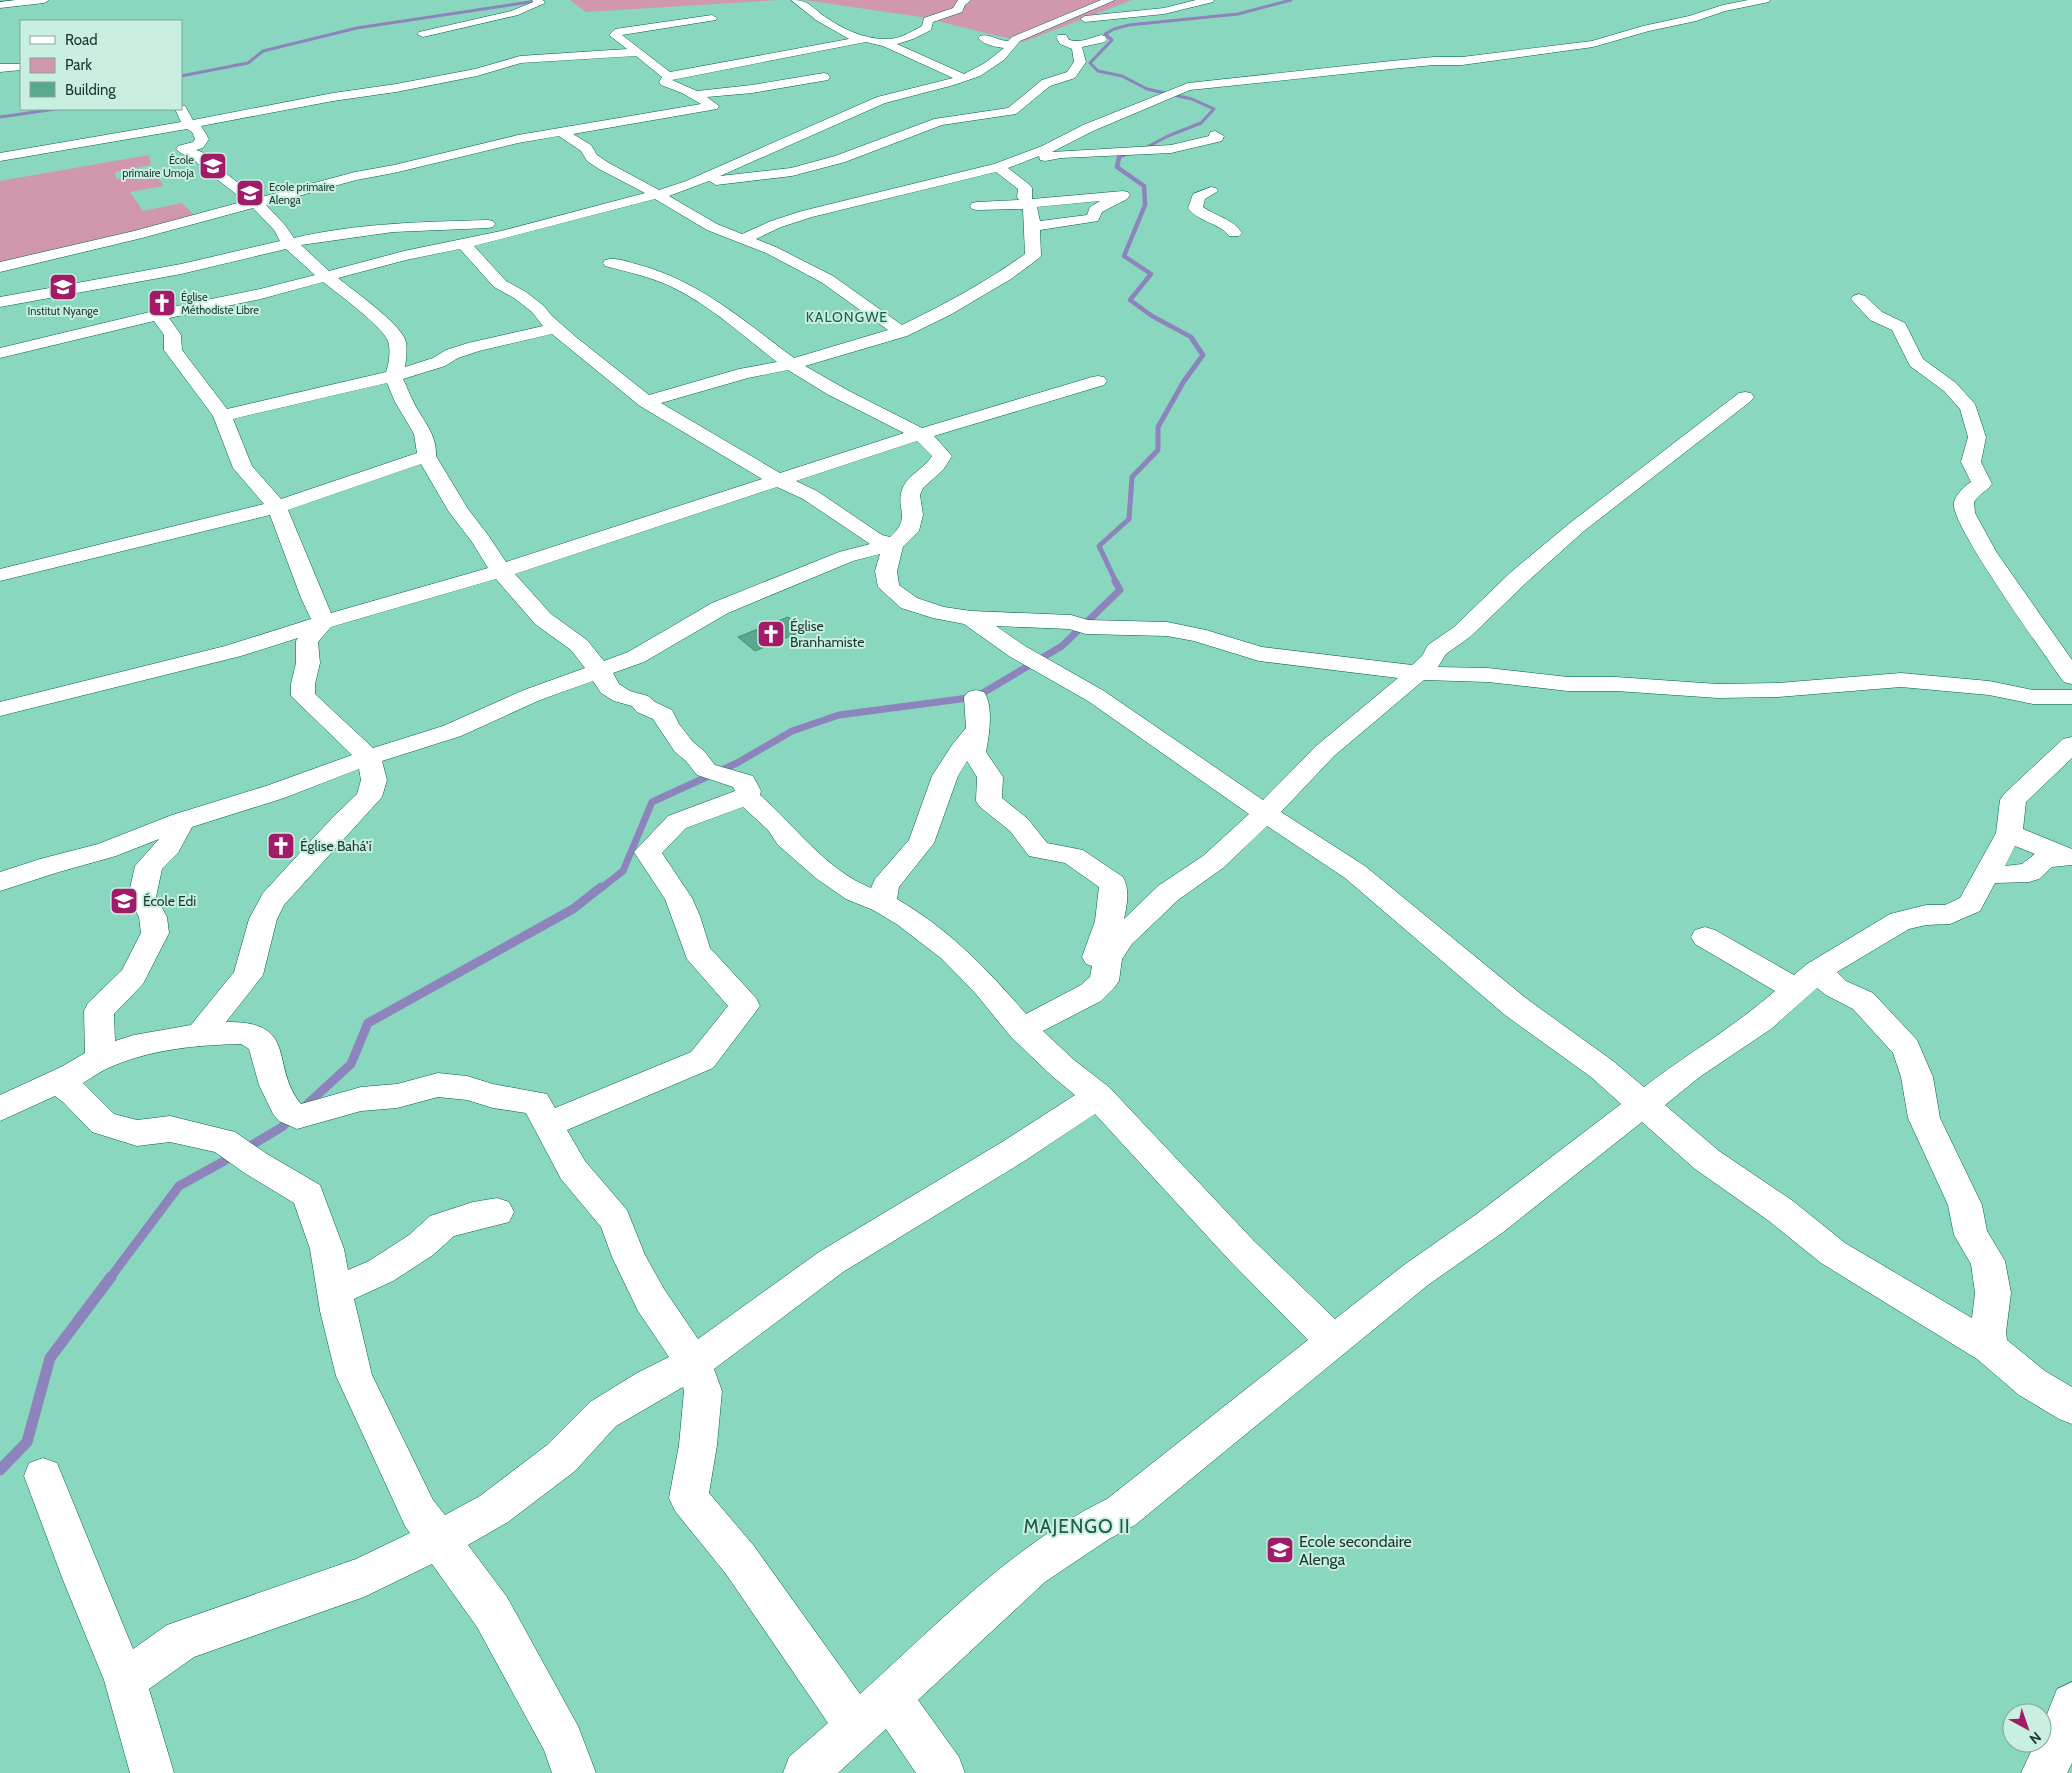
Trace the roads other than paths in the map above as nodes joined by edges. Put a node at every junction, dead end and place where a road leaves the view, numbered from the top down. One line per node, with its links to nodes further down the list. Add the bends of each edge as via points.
1 (44, 0): 8 (street)
2 (537, 0): 12 (street, via 540,3 514,13)
3 (796, 0): 15 (street, via 820,18)
4 (966, 0): 16 (street, via 960,3 958,10 928,20 927,28 922,32)
5 (1765, 0): 32 (street, via 1722,8 1692,19 1593,44 1462,61 1434,61 1188,87 1088,128 1047,149)
6 (1116, 1): 10 (street, via 1112,9); 19 (street)
7 (1206, 1): 10 (street, via 1164,11)
8 (0, 5)
9 (712, 18): 20 (street, via 615,35)
10 (1085, 19): 11 (street)
11 (1064, 26): 17 (street, via 1061,36); 19 (street)
12 (423, 34)
13 (984, 38): 19 (street, via 997,44)
14 (1101, 38): 17 (street, via 1095,42)
15 (862, 40): 16 (street); 23 (street)
16 (886, 43): 25 (street)
17 (1069, 43): 18 (street); 33 (street, via 1077,48 1080,62 1071,75 1046,83 1012,111 938,122 792,172 732,180)
18 (1052, 44)
19 (1016, 45): 25 (street, via 988,66)
20 (638, 52): 23 (street); 28 (street, via 520,60 477,72)
21 (20, 67): 22 (street)
22 (0, 68)
23 (668, 76): 26 (street, via 665,82)
24 (824, 77): 26 (street)
25 (962, 78): 33 (street, via 875,103)
26 (696, 95): 29 (street, via 713,106)
27 (182, 110): 28 (street)
28 (189, 124): 31 (street); 36 (street, via 198,130 202,139 198,145 183,149 202,157 212,169)
29 (560, 131): 35 (street, via 586,148 595,161); 36 (street, via 376,171)
30 (1215, 135): 32 (street, via 1217,138 1172,149 1061,154)
31 (0, 157)
32 (1006, 163): 37 (street, via 1025,188 1024,197); 42 (street, via 807,214)
33 (699, 180): 35 (street)
34 (1211, 191): 41 (street, via 1198,197 1194,208)
35 (658, 195): 39 (street); 42 (street, via 712,227)
36 (256, 203): 43 (street, via 280,228); 46 (street)
37 (1028, 204): 38 (street); 40 (street); 40 (street, via 1127,190 1095,210 1092,218)
38 (977, 206)
39 (539, 225): 43 (street, via 509,222 412,226); 44 (street)
40 (1032, 228): 52 (street, via 1033,256 1005,276)
41 (1234, 233)
42 (743, 239): 52 (street, via 801,264)
43 (289, 243): 47 (street); 49 (street, via 195,266)
44 (464, 243): 47 (street); 51 (street, via 500,284 532,304)
45 (611, 263): 54 (street, via 659,276 681,286 741,324)
46 (0, 267)
47 (326, 277): 50 (street); 55 (street, via 355,299 396,339 396,370)
48 (1859, 299): 71 (street, via 1876,316 1899,327 1916,362 1950,387 1968,408 1977,437 1971,462 1982,484 1973,489 1964,502 1965,513 1987,553)
49 (0, 302)
50 (158, 315): 53 (street); 59 (street, via 174,336 173,350 179,360)
51 (555, 328): 55 (street, via 474,347); 58 (street)
52 (901, 332): 54 (street)
53 (0, 353)
54 (792, 364): 58 (street, via 745,373); 60 (street, via 841,394)
55 (393, 376): 59 (street); 61 (street, via 404,402 417,420)
56 (1098, 381): 60 (street)
57 (1745, 397): 70 (street, via 1577,528 1519,577 1462,632 1436,650 1432,659)
58 (646, 402): 62 (street)
59 (222, 416): 63 (street, via 243,468)
60 (920, 434): 62 (street); 64 (street, via 937,447 942,456 936,466 914,485 910,495 913,515 909,531)
61 (426, 456): 63 (street); 65 (street)
62 (778, 480): 64 (street, via 810,495 876,538); 65 (street)
63 (277, 507): 66 (street); 68 (street)
64 (893, 545): 67 (street, via 886,571 889,587 909,603); 69 (street, via 846,556 720,608 636,657)
65 (501, 571): 68 (street); 69 (street, via 543,619 579,645)
66 (0, 575)
67 (971, 618): 70 (street, via 1071,622 1102,628 1167,629 1260,654); 79 (street, via 1017,651 1096,696)
68 (324, 622): 74 (street, via 233,651); 77 (street, via 307,641 308,663 303,696)
69 (600, 671): 77 (street, via 532,695 452,731); 78 (street, via 609,688 663,715 684,747 706,770 744,782)
70 (1418, 672): 73 (street, via 1718,691 1778,690 1901,680 1989,688 2033,697); 79 (street, via 1325,751)
71 (2072, 677)
72 (976, 697): 75 (street)
73 (2072, 697)
74 (0, 709)
75 (978, 730): 85 (street, via 945,776 921,843 885,885); 88 (street, via 974,752 990,777 989,801 1019,825 1038,850 1072,856 1113,883 1108,931 1091,970)
76 (2072, 744): 81 (street, via 2013,800)
77 (369, 757): 80 (street, via 276,792); 90 (street, via 374,780 368,797 273,900 263,919 248,975)
78 (747, 798): 85 (street, via 777,824 787,839 827,873 856,892); 96 (street, via 677,822 647,852 678,898 697,952 745,1006 702,1060)
79 (1265, 814): 88 (street, via 1214,862 1168,893 1122,937 1108,958 1104,981); 94 (street, via 1354,872 1516,1007 1602,1069)
80 (181, 821): 84 (street, via 107,850); 91 (street, via 169,847 148,866 142,897 153,918 155,932 133,977 100,1011)
81 (2009, 832): 82 (street); 83 (street)
82 (2069, 858): 83 (street, via 2044,860 2029,873)
83 (1988, 873): 87 (street, via 1970,904 1950,914 1900,921)
84 (0, 882)
85 (883, 903): 89 (street, via 952,952)
86 (1706, 937): 87 (street)
87 (1806, 981): 94 (street, via 1760,1021); 100 (street, via 1836,988 1863,1002 1906,1048 1917,1077 1924,1118 1965,1205 1971,1235 1988,1261 1993,1293 1988,1332)
88 (1092, 993): 89 (street)
89 (1022, 1029): 93 (street)
90 (200, 1034): 91 (street, via 134,1046); 96 (street, via 246,1033 263,1043 286,1110 297,1117 438,1085 536,1103)
91 (100, 1058): 92 (street)
92 (58, 1082): 95 (street); 98 (street, via 76,1094 103,1123 137,1133 170,1129 224,1141 308,1195 327,1249)
93 (1098, 1096): 99 (street, via 1242,1251); 101 (street, via 831,1262)
94 (1642, 1105): 99 (street); 100 (street, via 1707,1160 1781,1211 1833,1253)
95 (0, 1109)
96 (548, 1125): 101 (street, via 573,1170 615,1220 651,1300)
97 (497, 1212): 98 (street, via 442,1226 421,1245 381,1271)
98 (334, 1292): 104 (street, via 354,1376 419,1513)
99 (1332, 1341): 106 (street, via 1121,1512 1095,1525 1031,1568)
100 (1990, 1348): 102 (street, via 2032,1383)
101 (694, 1363): 104 (street, via 603,1414 561,1458 494,1509); 108 (street, via 704,1391 689,1498 740,1560)
102 (2072, 1407)
103 (44, 1476): 105 (street)
104 (439, 1540): 105 (street, via 364,1578 182,1640); 110 (street, via 492,1612 563,1741)
105 (125, 1680): 109 (street)
106 (889, 1696): 108 (street); 112 (street)
107 (2071, 1710): 113 (street)
108 (856, 1726): 111 (street)
109 (152, 1773)
110 (574, 1773)
111 (805, 1773)
112 (943, 1773)
113 (2043, 1773)

